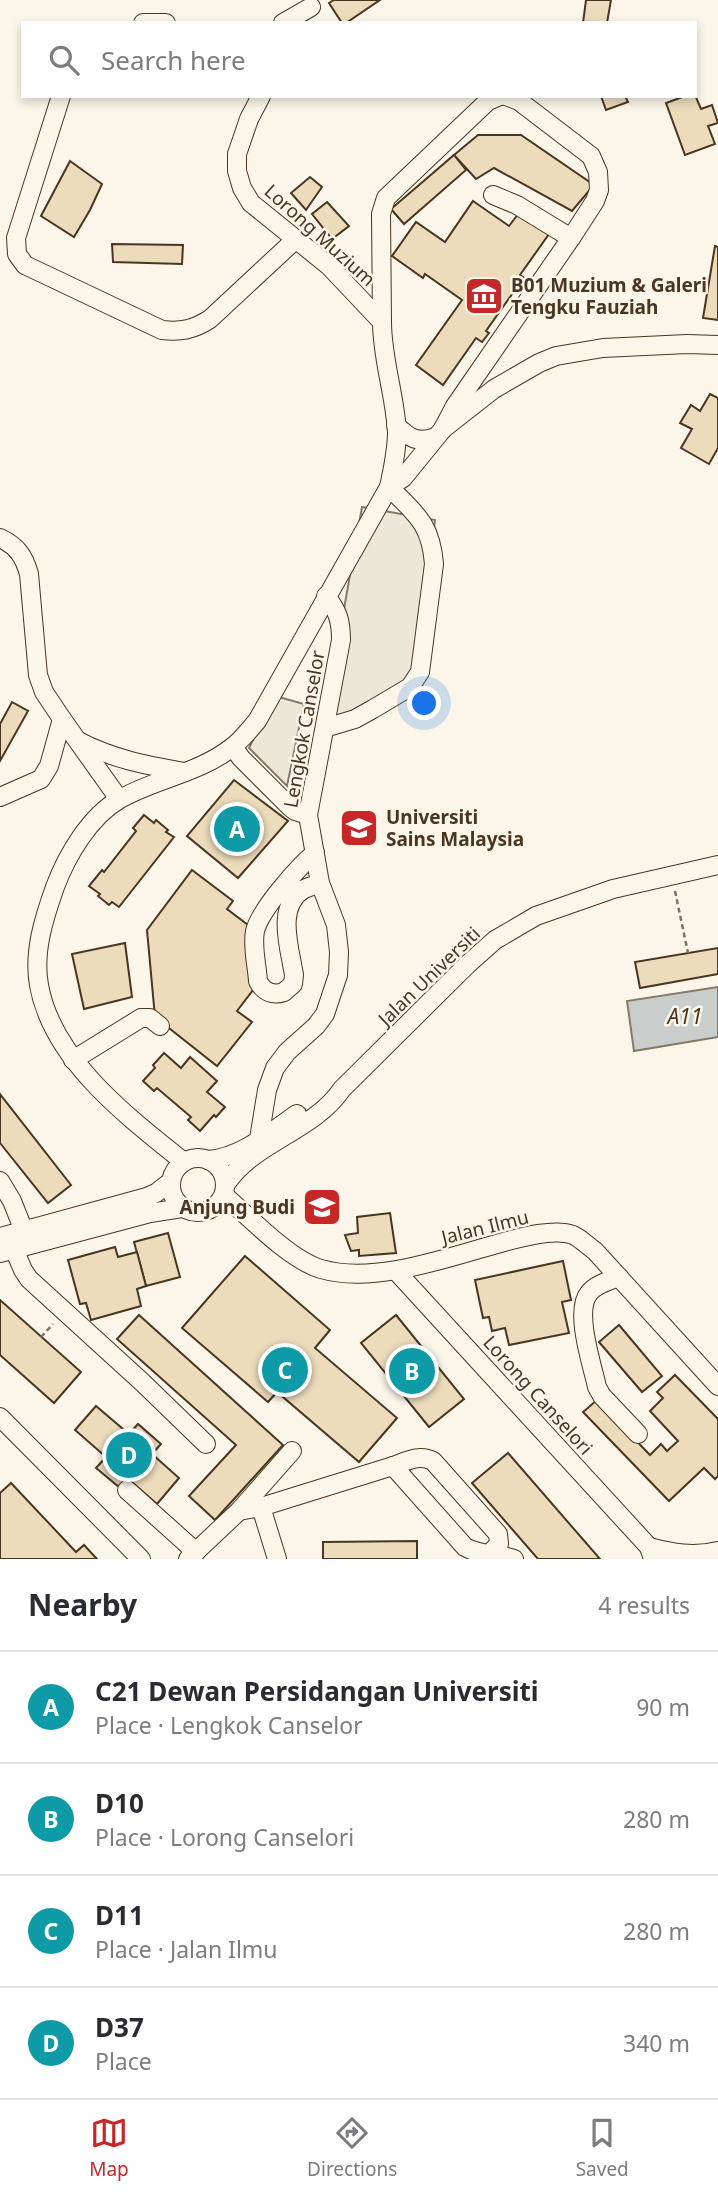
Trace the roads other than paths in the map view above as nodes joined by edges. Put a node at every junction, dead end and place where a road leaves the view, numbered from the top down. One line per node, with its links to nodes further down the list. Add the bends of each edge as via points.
1 (310, 10): 2 (street)
2 (287, 21)
3 (60, 98): 9 (street, via 16,238 17,254 25,265 162,330 178,332 210,319)
4 (260, 98): 9 (street, Lorong Muzium, via 242,136 237,170 251,203)
5 (495, 98): 10 (street, via 386,198)
6 (511, 98): 8 (street, via 583,148 596,164 599,190)
7 (493, 195): 8 (street)
8 (571, 238): 13 (street)
9 (296, 239): 10 (street, Lorong Muzium)
10 (382, 322): 12 (street)
11 (718, 345): 13 (street, via 603,348 556,356 494,389)
12 (396, 425): 13 (street, via 424,441); 14 (street)
13 (440, 433): 14 (street, via 403,478)
14 (389, 487): 16 (street); 18 (street, via 423,522 433,548 419,672 410,687 355,719)
15 (0, 538): 17 (street, via 20,552 26,563 38,676)
16 (326, 596): 18 (street, Lengkok Canselor, via 338,612 341,640); 20 (street, via 269,702)
17 (62, 719): 19 (street); 22 (street, via 50,766 41,779)
18 (325, 728): 24 (street, Lengkok Canselor)
19 (78, 741): 21 (street, via 124,760); 23 (street)
20 (233, 747): 21 (street); 24 (street, via 290,807)
21 (184, 772): 23 (street)
22 (0, 797)
23 (120, 799): 31 (street, via 81,838 61,873 38,949 38,983 46,1012)
24 (308, 815): 25 (street, Lengkok Canselor)
25 (315, 853): 27 (street, Lengkok Canselor); 29 (street)
26 (718, 865): 32 (street, Jalan Universiti, via 613,889 536,916 495,940)
27 (320, 883): 28 (street, via 298,895); 33 (street, Lengkok Canselor, via 336,925 338,975 325,1014 275,1068)
28 (286, 917): 29 (street); 29 (street, via 294,975 290,987 280,993 264,990 258,981 254,939)
29 (260, 919)
30 (160, 1026): 31 (street, via 141,1018)
31 (73, 1060): 35 (street, via 118,1108)
32 (342, 1089): 33 (street, Jalan Universiti, via 329,1091); 38 (street, Jalan Universiti, via 333,1103 239,1166)
33 (259, 1139): 34 (street, Jalan Universiti, via 234,1154)
34 (208, 1160): 35 (street); 38 (street, via 223,1174)
35 (184, 1162): 37 (street)
36 (0, 1181): 42 (street)
37 (170, 1182): 39 (street); 42 (street, via 147,1197)
38 (225, 1189): 40 (street); 41 (street, Jalan Ilmu)
39 (182, 1208): 40 (street, via 196,1213); 43 (street)
40 (212, 1210): 41 (street, Jalan Ilmu)
41 (256, 1224): 44 (street, Jalan Ilmu, via 302,1261 322,1269)
42 (24, 1231): 43 (street)
43 (5, 1247): 49 (street, via 29,1279)
44 (396, 1271): 45 (street, Jalan Ilmu, via 548,1233 572,1235); 56 (street, Lorong Canselori)
45 (619, 1277): 46 (street, Jalan Ilmu); 48 (street, via 590,1291 583,1319 597,1387)
46 (718, 1386)
47 (0, 1417): 59 (street)
48 (638, 1434)
49 (206, 1444)
50 (292, 1451): 54 (street)
51 (393, 1466): 53 (street); 57 (street, via 465,1547); 57 (street, via 418,1457 433,1461 498,1534 499,1544)
52 (127, 1490): 58 (street)
53 (261, 1507): 54 (street); 60 (street)
54 (239, 1511): 58 (street)
55 (718, 1551): 56 (street, Lorong Canselori)
56 (651, 1553)
57 (489, 1554): 61 (street)
58 (192, 1555)
59 (141, 1559)
60 (277, 1559)
61 (514, 1559)

